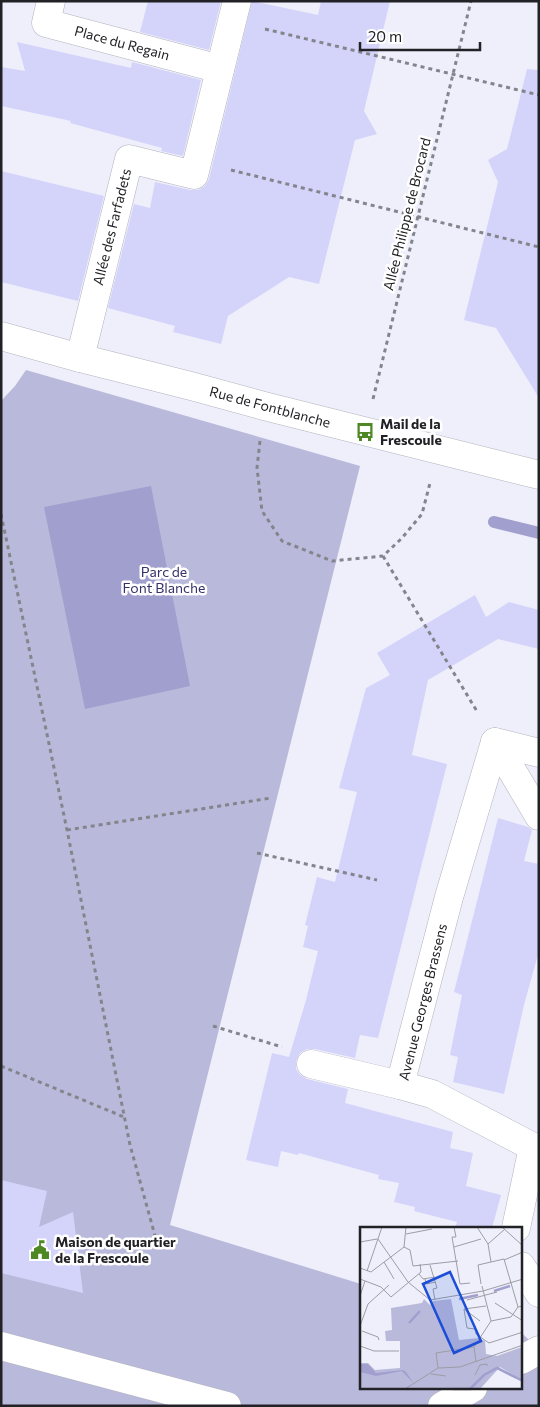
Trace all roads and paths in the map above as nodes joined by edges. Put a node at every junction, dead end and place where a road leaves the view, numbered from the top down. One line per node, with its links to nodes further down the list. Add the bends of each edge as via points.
1 (51, 1): 4 (street, Place du Regain, via 46,23)
2 (471, 1): 5 (path, Allée Philippe de Brocard)
3 (234, 11): 4 (street); 5 (path)
4 (220, 68): 7 (street)
5 (453, 75): 6 (path); 8 (path, Allée Philippe de Brocard)
6 (539, 95)
7 (197, 161): 8 (path); 11 (street, Allée des Farfadets, via 194,175 129,159)
8 (418, 217): 9 (path); 13 (path, Allée Philippe de Brocard)
9 (539, 247)
10 (1, 336): 11 (street, Rue de Fontblanche)
11 (80, 358): 12 (street, Rue de Fontblanche)
12 (264, 406): 13 (street, Rue de Fontblanche); 17 (path, via 257,468 262,511 282,541 332,561)
13 (365, 432): 14 (street, Rue de Fontblanche)
14 (438, 450): 15 (street, Rue de Fontblanche); 17 (path, via 422,514)
15 (539, 475)
16 (1, 514): 22 (path)
17 (383, 556): 18 (path)
18 (495, 742): 19 (street); 21 (street); 28 (street, Avenue Georges Brassens, via 449,897)
19 (539, 753)
20 (271, 798): 22 (path)
21 (539, 816)
22 (68, 830): 29 (path)
23 (257, 853): 24 (path)
24 (377, 880)
25 (213, 1026): 26 (path, via 282,1047)
26 (311, 1064): 28 (street)
27 (1, 1066): 29 (path)
28 (400, 1085): 30 (street, Avenue Georges Brassens, via 432,1094 533,1147)
29 (125, 1117): 31 (path)
30 (516, 1227)
31 (158, 1243)
32 (522, 1268): 33 (street)
33 (539, 1293)
34 (1, 1346): 38 (street)
35 (539, 1350): 36 (street)
36 (522, 1359)
37 (470, 1390): 39 (street)
38 (227, 1406)
39 (442, 1406)

